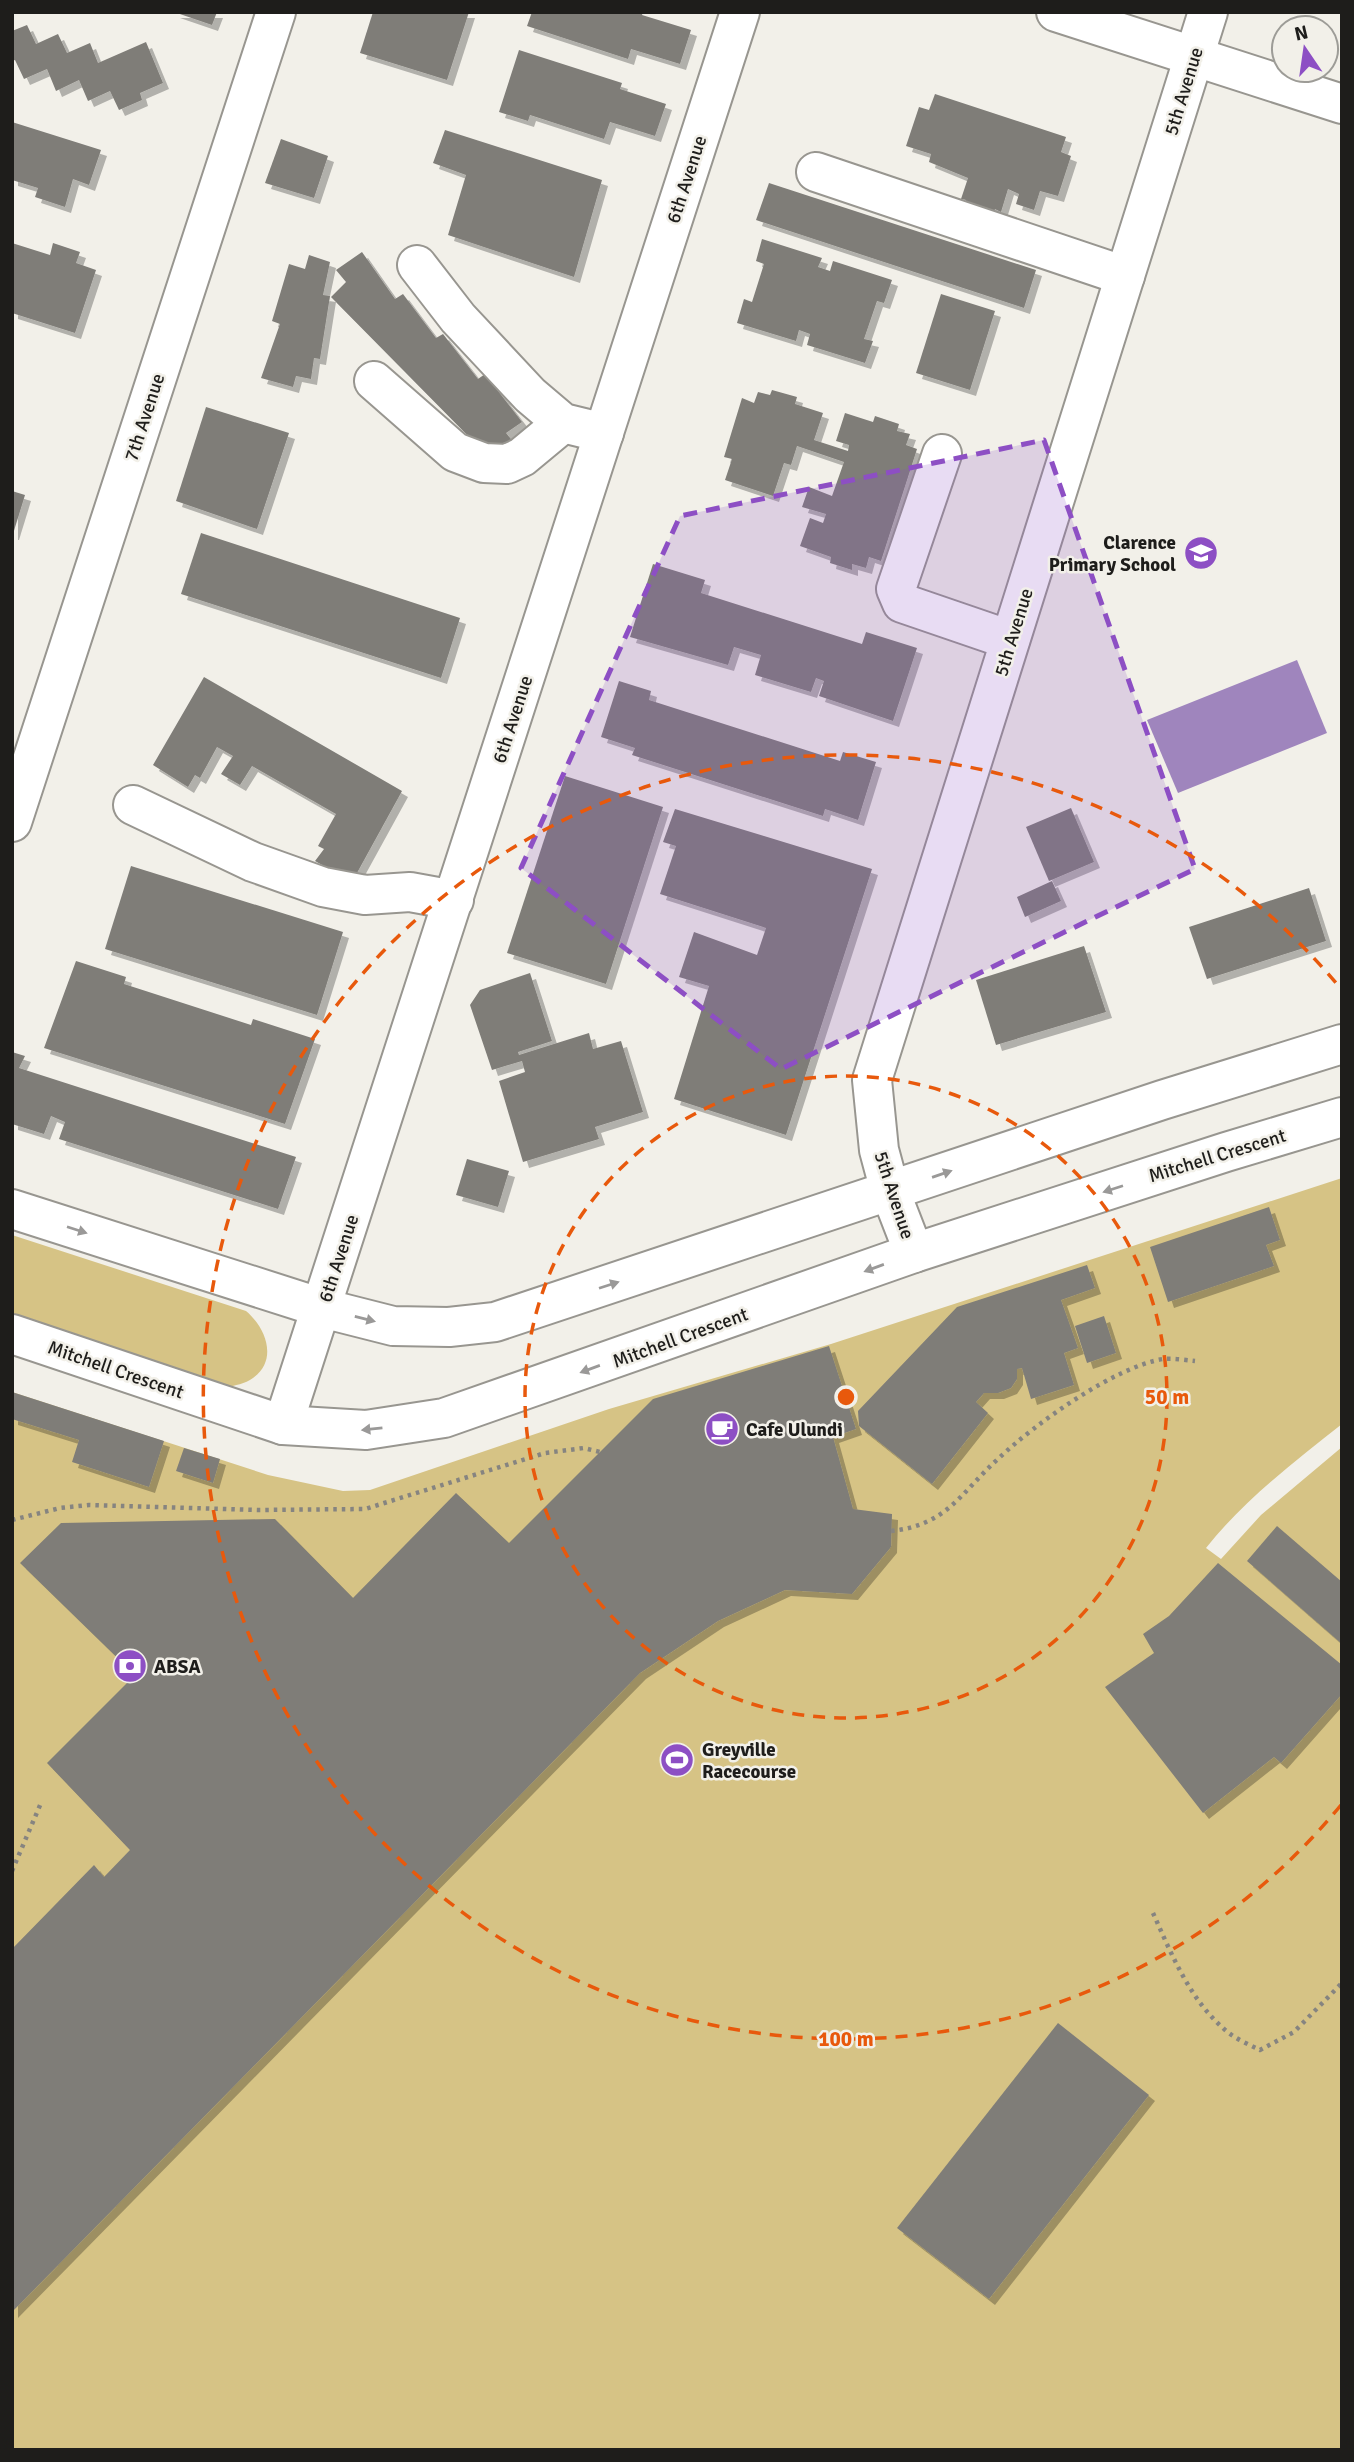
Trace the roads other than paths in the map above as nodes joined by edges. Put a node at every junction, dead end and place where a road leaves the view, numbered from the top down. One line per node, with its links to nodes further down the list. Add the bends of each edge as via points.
1 (276, 12): 16 (street, 7th Avenue)
2 (740, 12): 12 (street, 6th Avenue)
3 (1056, 12): 5 (street)
4 (1208, 12): 5 (street, 5th Avenue)
5 (1194, 55): 6 (street); 9 (street, 5th Avenue)
6 (1342, 104)
7 (816, 172): 9 (street)
8 (417, 265): 11 (street, via 458,318 530,395)
9 (1125, 276): 14 (street, 5th Avenue)
10 (374, 381): 11 (street, via 455,452 484,463 507,464 522,457)
11 (563, 423): 12 (street)
12 (604, 433): 17 (street, 6th Avenue)
13 (942, 454): 14 (street, via 896,589 902,603)
14 (1010, 640): 20 (street, 5th Avenue, via 872,1080 879,1150)
15 (132, 805): 17 (street, via 253,862 323,887 365,895 410,892)
16 (12, 822)
17 (454, 900): 23 (street, 6th Avenue)
18 (1342, 1044): 20 (street, one-way to 18)
19 (1342, 1117): 22 (street, Mitchell Crescent, one-way to 22)
20 (890, 1191): 22 (street, 5th Avenue); 23 (street, one-way to 20, via 393,1326 495,1322)
21 (12, 1209): 23 (street, one-way to 23)
22 (914, 1254): 25 (street, Mitchell Crescent, one-way to 25, via 444,1418 366,1430)
23 (322, 1308): 25 (street, 6th Avenue)
24 (12, 1334): 25 (street, Mitchell Crescent)
25 (284, 1425)

